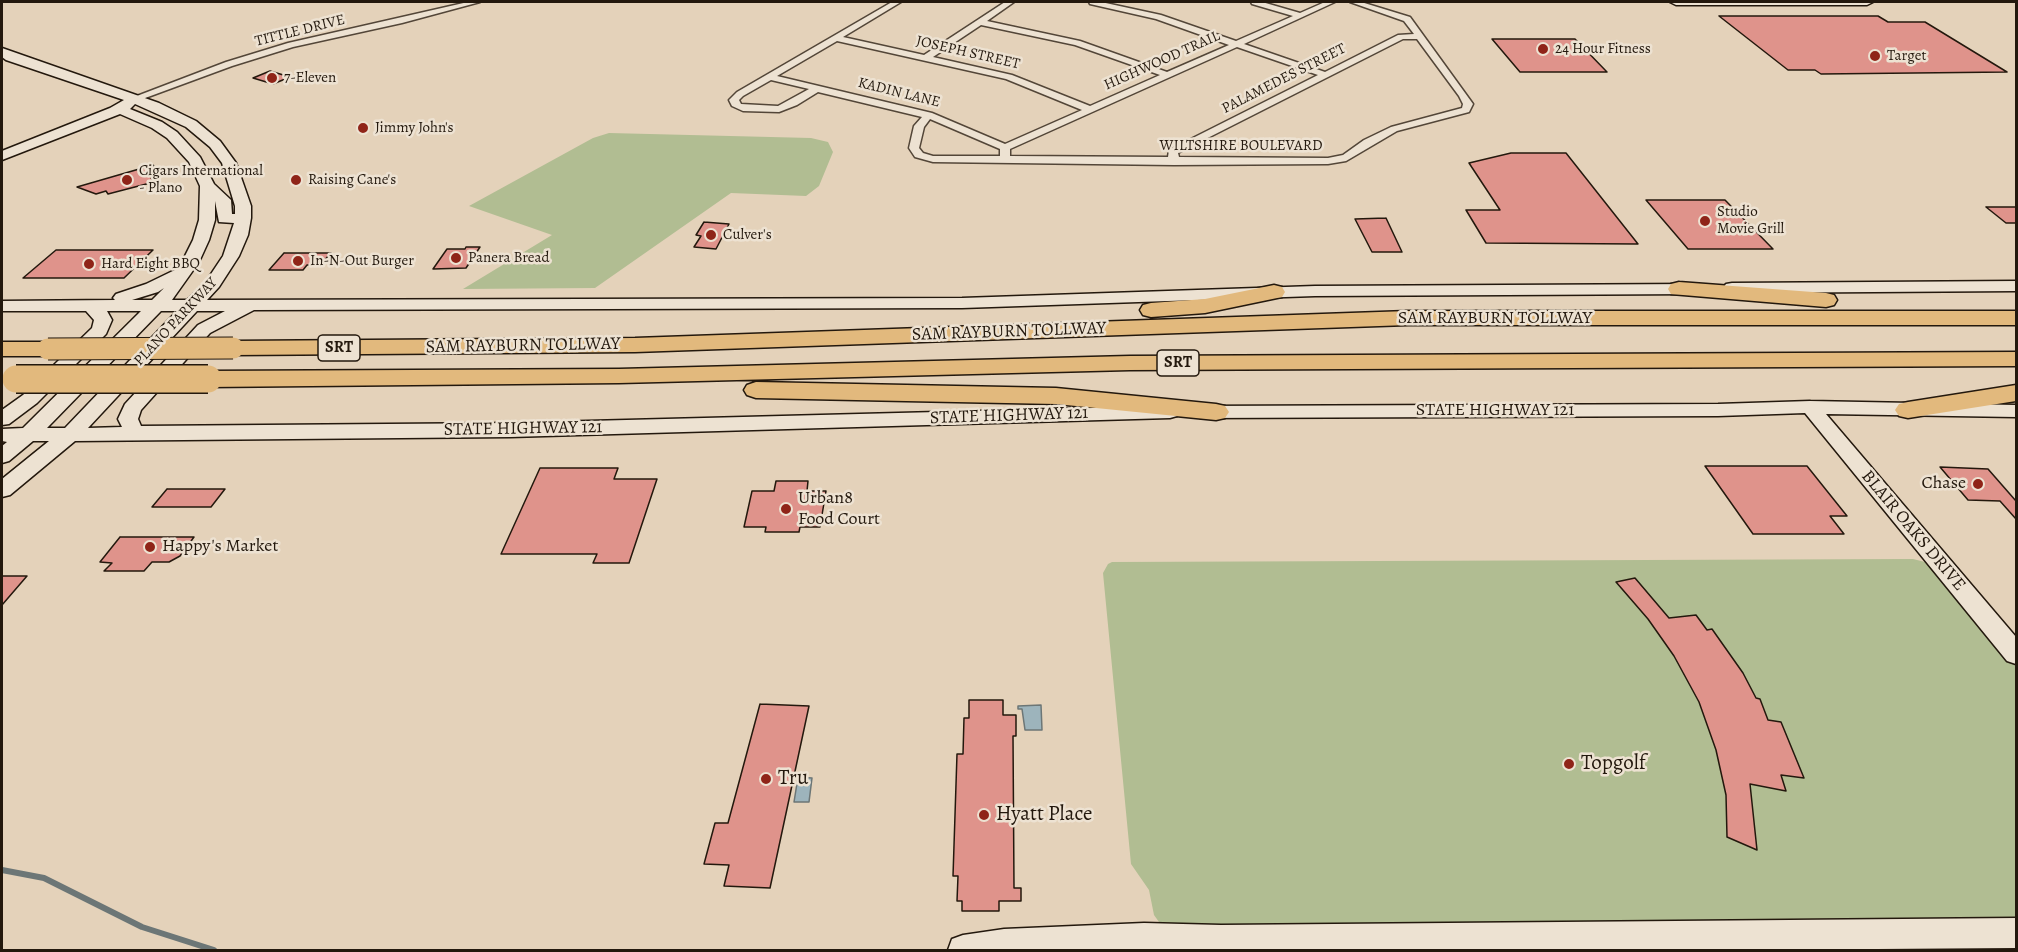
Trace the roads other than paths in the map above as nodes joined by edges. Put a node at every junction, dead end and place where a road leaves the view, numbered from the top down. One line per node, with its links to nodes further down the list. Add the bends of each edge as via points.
1 (476, 2): 23 (street, TITTLE DRIVE, via 291,45)
2 (897, 2): 15 (street)
3 (1010, 2): 13 (street)
4 (1093, 2): 11 (street)
5 (1255, 2): 12 (street)
6 (1331, 2): 12 (street, HIGHWOOD TRAIL)
7 (1354, 2): 14 (street, WILTSHIRE BOULEVARD, via 1406,18)
8 (1676, 2): 9 (main road)
9 (1690, 2): 10 (main road)
10 (1867, 2)
11 (1120, 4): 16 (street)
12 (1299, 15): 16 (street, HIGHWOOD TRAIL)
13 (980, 22): 18 (street); 19 (street, via 1077,43)
14 (1420, 36): 20 (street, PALAMEDES STREET, via 1401,37); 31 (street, WILTSHIRE BOULEVARD, via 1466,100 1468,107 1463,112 1394,129 1336,161)
15 (835, 38): 18 (street, JOSEPH STREET); 21 (street)
16 (1236, 44): 19 (street, HIGHWOOD TRAIL); 20 (street)
17 (2, 52): 23 (main road, PLANO PARKWAY)
18 (926, 58): 25 (street, JOSEPH STREET, via 1018,80)
19 (1167, 75): 25 (street, HIGHWOOD TRAIL)
20 (1325, 75): 31 (street, PALAMEDES STREET, via 1173,152)
21 (770, 77): 22 (street, KADIN LANE); 22 (street, via 740,94 735,103 748,109 779,109)
22 (817, 88): 26 (street, KADIN LANE)
23 (134, 99): 24 (main road); 33 (main road, PLANO PARKWAY, via 191,124 215,144 233,174)
24 (110, 106): 27 (main road); 29 (main road); 32 (main road, PLANO PARKWAY, via 172,135 195,160)
25 (1090, 110): 28 (street, HIGHWOOD TRAIL)
26 (928, 115): 28 (street, KADIN LANE); 30 (street, WILTSHIRE BOULEVARD, via 916,136 914,148 919,155)
27 (2, 146)
28 (1005, 148): 30 (street)
29 (2, 156)
30 (1005, 160): 31 (street, WILTSHIRE BOULEVARD)
31 (1174, 162)
32 (208, 186): 33 (main road, via 223,200 225,219); 34 (main road, PLANO PARKWAY, via 207,220)
33 (243, 218): 35 (main road, PLANO PARKWAY, via 231,256)
34 (186, 269): 40 (main road, PLANO PARKWAY); 43 (main road, via 143,292)
35 (213, 283): 41 (main road, PLANO PARKWAY); 42 (main road, via 217,294 226,297)
36 (2016, 286): 37 (main road)
37 (1679, 289): 38 (main road); 39 (highway, via 1798,300)
38 (1274, 292): 42 (main road, via 962,303); 46 (highway, via 1161,310 1022,318 846,321)
39 (2016, 303)
40 (159, 304): 41 (main road); 43 (main road); 57 (main road, PLANO PARKWAY)
41 (194, 304): 42 (main road); 58 (main road, PLANO PARKWAY)
42 (280, 304): 59 (main road, via 247,308 204,329 132,408 128,419 133,430)
43 (89, 305): 44 (main road); 56 (main road, via 101,315 100,330 30,399)
44 (2, 306)
45 (2016, 318): 46 (highway, SAM RAYBURN TOLLWAY / SRT, via 1408,318)
46 (635, 345): 47 (highway, SAM RAYBURN TOLLWAY / SRT, bridge)
47 (2, 349)
48 (2016, 359): 49 (highway, SAM RAYBURN TOLLWAY / SRT, via 1130,363)
49 (339, 379): 50 (highway, SAM RAYBURN TOLLWAY / SRT, bridge); 55 (highway, via 439,392 542,395 758,390 1056,396)
50 (9, 380)
51 (2016, 393): 53 (highway)
52 (1810, 407): 53 (main road, STATE HIGHWAY 121); 55 (main road, STATE HIGHWAY 121); 63 (main road, BLAIR OAKS DRIVE)
53 (1908, 410): 54 (main road, STATE HIGHWAY 121)
54 (2016, 411)
55 (1216, 412): 59 (main road, STATE HIGHWAY 121, via 499,430)
56 (2, 419)
57 (29, 434): 58 (main road, STATE HIGHWAY 121); 60 (main road, STATE HIGHWAY 121); 61 (main road, PLANO PARKWAY)
58 (70, 434): 59 (main road, STATE HIGHWAY 121); 62 (main road, PLANO PARKWAY)
59 (147, 434)
60 (2, 435)
61 (2, 456)
62 (2, 490)
63 (2016, 654)
64 (2016, 933): 65 (main road)
65 (1775, 942): 66 (main road, via 1245,940)
66 (1144, 944): 67 (main road, via 1004,944)
67 (963, 951)

